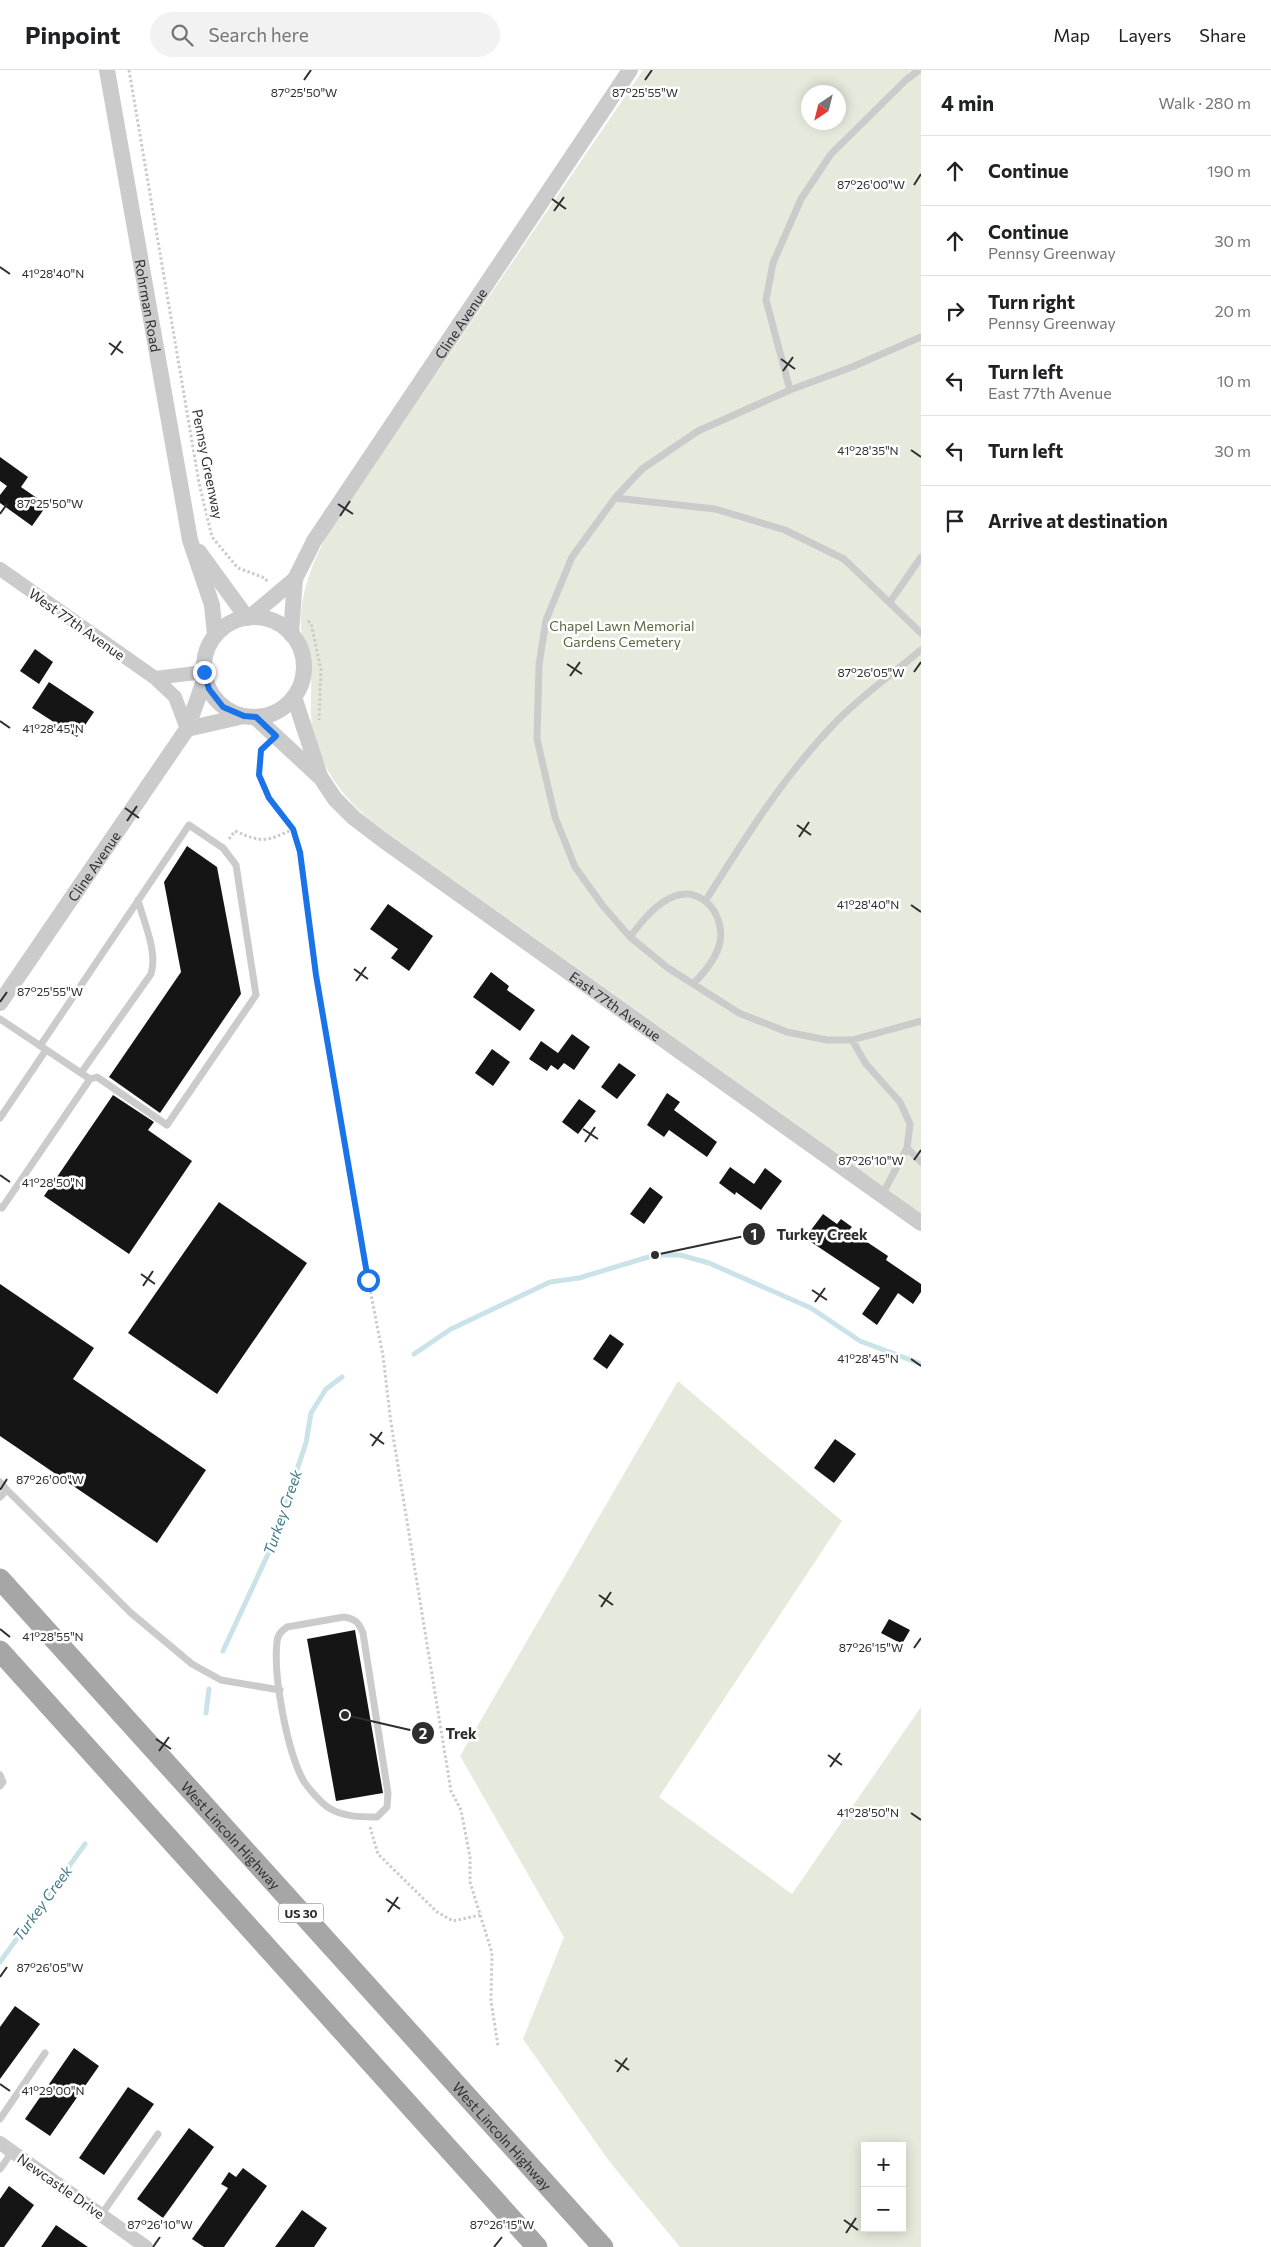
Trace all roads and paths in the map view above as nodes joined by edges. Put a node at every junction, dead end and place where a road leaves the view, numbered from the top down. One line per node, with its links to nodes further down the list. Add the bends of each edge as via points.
1 (107, 70): 8 (street, Rohrman Road)
2 (129, 70): 12 (path, Pennsy Greenway, via 197,474 212,537 238,568 265,578)
3 (630, 70): 11 (street, Cline Avenue, via 314,540)
4 (919, 70): 6 (lane, via 832,154 801,199 773,263 766,300)
5 (921, 337): 6 (lane)
6 (790, 390): 7 (lane, via 698,431 642,470)
7 (615, 498): 13 (lane, via 716,509 786,530 844,560); 32 (lane, via 572,557 546,620 538,665 537,739 555,817 575,867)
8 (190, 540): 15 (street, Rohrman Road); 18 (street, Rohrman Road, via 212,605)
9 (921, 557): 13 (lane)
10 (0, 569): 21 (street, West 77th Avenue)
11 (295, 579): 12 (street, Cline Avenue); 14 (street, Cline Avenue)
12 (276, 594): 15 (street, Cline Avenue)
13 (890, 602): 16 (lane)
14 (292, 612): 17 (street, Cline Avenue); 24 (path, via 311,623 321,670 319,721)
15 (248, 617): 17 (street, via 276,622); 18 (street, via 230,623)
16 (921, 633)
17 (291, 634): 22 (street, via 302,653 304,665)
18 (215, 635): 20 (street, via 206,652)
19 (921, 650): 31 (lane, via 834,723 793,770)
20 (204, 675): 21 (street); 23 (street, via 215,699 223,707); 25 (street, Cline Avenue)
21 (155, 678): 25 (street, West 77th Avenue, via 175,697)
22 (294, 697): 23 (street, via 277,712); 24 (street, East 77th Avenue)
23 (250, 717): 25 (street); 26 (street, East 77th Avenue)
24 (302, 725): 27 (street, East 77th Avenue)
25 (187, 729): 34 (street, Cline Avenue)
26 (276, 736): 27 (street, East 77th Avenue); 28 (path, via 261,750 259,775 269,798)
27 (321, 778): 44 (street, East 77th Avenue, via 354,818 383,840)
28 (293, 829): 29 (path, via 269,840 254,839 235,831); 56 (path, via 302,861 316,975 356,1217 383,1356 391,1424 451,1791 461,1810 470,1857 470,1882)
29 (222, 848): 30 (lane, via 189,825); 40 (lane, via 236,864 256,995 253,1002 167,1125 97,1077)
30 (138, 900): 38 (lane); 39 (lane, via 154,965 151,974)
31 (706, 900): 32 (lane, via 694,895 677,895 658,905); 33 (lane, via 718,920 720,941 702,976)
32 (630, 936): 33 (lane)
33 (693, 984): 37 (lane, via 740,1013 787,1032 827,1040)
34 (0, 1003)
35 (0, 1019): 38 (lane)
36 (921, 1021): 37 (lane)
37 (852, 1040): 42 (lane, via 866,1064 900,1102 910,1124)
38 (43, 1048): 39 (lane); 41 (lane)
39 (81, 1073): 40 (lane)
40 (90, 1079): 45 (lane)
41 (0, 1118)
42 (907, 1148): 43 (lane); 44 (lane)
43 (921, 1162)
44 (882, 1195): 46 (street, East 77th Avenue)
45 (1, 1209)
46 (921, 1223)
47 (0, 1482): 48 (lane)
48 (7, 1490): 49 (lane); 52 (lane, via 131,1614 192,1664 221,1680)
49 (0, 1497)
50 (0, 1579): 67 (main road, West Lincoln Highway / US 30)
51 (0, 1651): 66 (main road)
52 (280, 1690): 55 (lane, via 292,1756 304,1782 328,1808 355,1818); 55 (lane, via 276,1641 280,1632 287,1627 344,1617 358,1622 363,1633 388,1793 387,1807 377,1816)
53 (0, 1775): 54 (lane, via 3,1782)
54 (0, 1786)
55 (368, 1817): 56 (path, via 378,1854 436,1912 453,1921)
56 (480, 1915): 57 (path, via 492,1953 491,2000)
57 (498, 2046)
58 (45, 2053): 59 (lane)
59 (0, 2119)
60 (158, 2134): 64 (lane)
61 (0, 2143): 62 (street, Newcastle Drive)
62 (12, 2152): 63 (lane); 64 (street, Newcastle Drive)
63 (0, 2169)
64 (101, 2215): 65 (street, Newcastle Drive)
65 (146, 2247)
66 (538, 2247)
67 (603, 2247)

